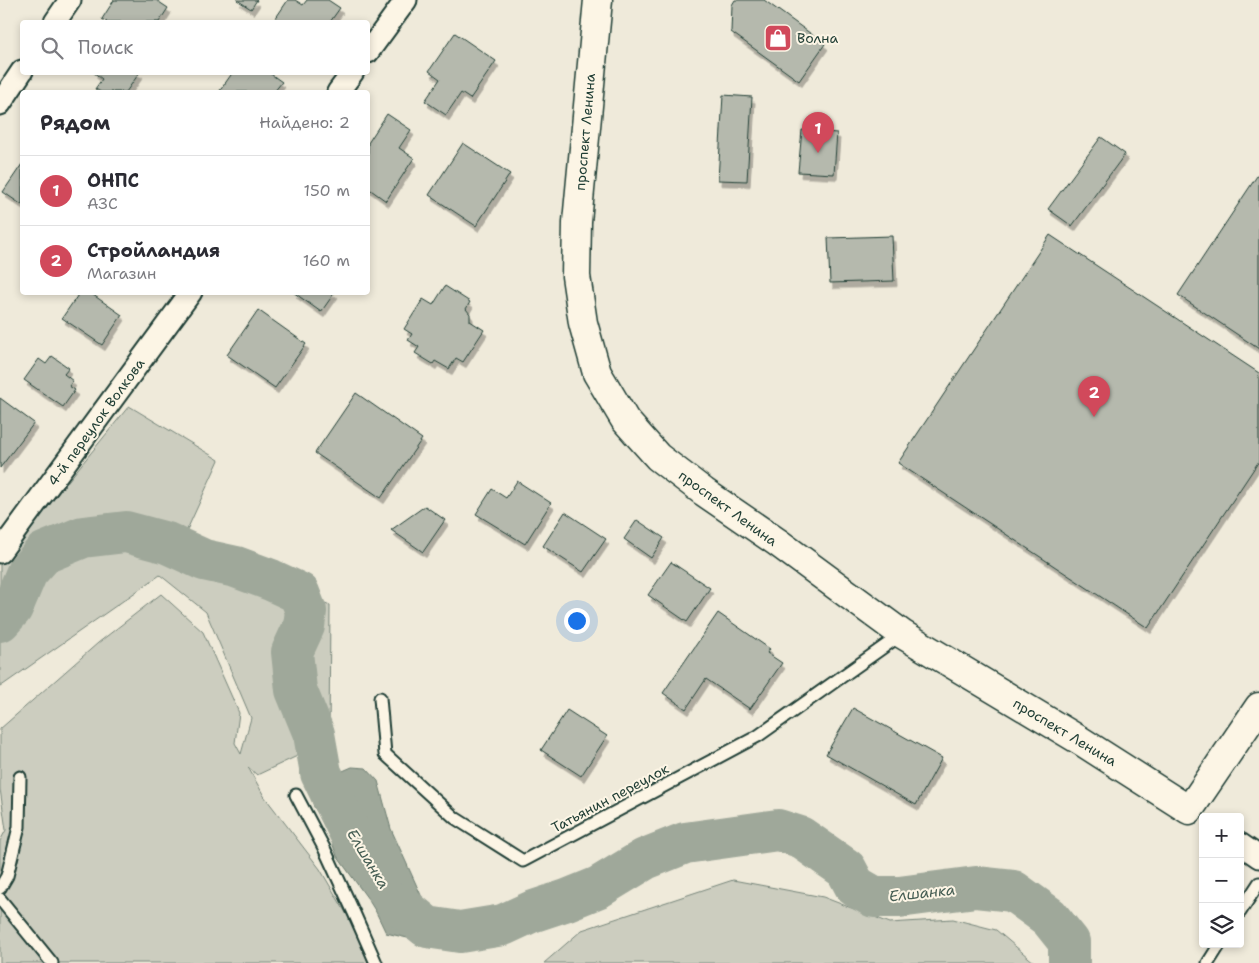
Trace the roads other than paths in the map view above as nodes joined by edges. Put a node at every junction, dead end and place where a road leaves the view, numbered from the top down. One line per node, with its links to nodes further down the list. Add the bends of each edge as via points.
1 (70, 0): 4 (street)
2 (406, 0): 5 (street)
3 (598, 0): 12 (street, проспект Ленина, via 577,222 576,276 583,323 597,373 625,420 658,457)
4 (56, 20)
5 (370, 49)
6 (20, 74): 9 (street)
7 (351, 75): 8 (street)
8 (340, 90)
9 (0, 104)
10 (189, 295): 11 (street, 4-й переулок Волкова)
11 (0, 552)
12 (902, 634): 13 (lane, Татьянин переулок, via 758,736 522,861 455,818 385,754); 17 (street, проспект Ленина)
13 (380, 698)
14 (1259, 708): 17 (street)
15 (20, 778): 21 (lane, via 19,828 7,876)
16 (296, 795): 26 (lane)
17 (1196, 814)
18 (1244, 847): 19 (street)
19 (1259, 857)
20 (1259, 883): 23 (lane)
21 (0, 888)
22 (0, 899): 25 (lane)
23 (1244, 906)
24 (1217, 948): 27 (lane)
25 (52, 963)
26 (376, 963)
27 (1208, 963)

